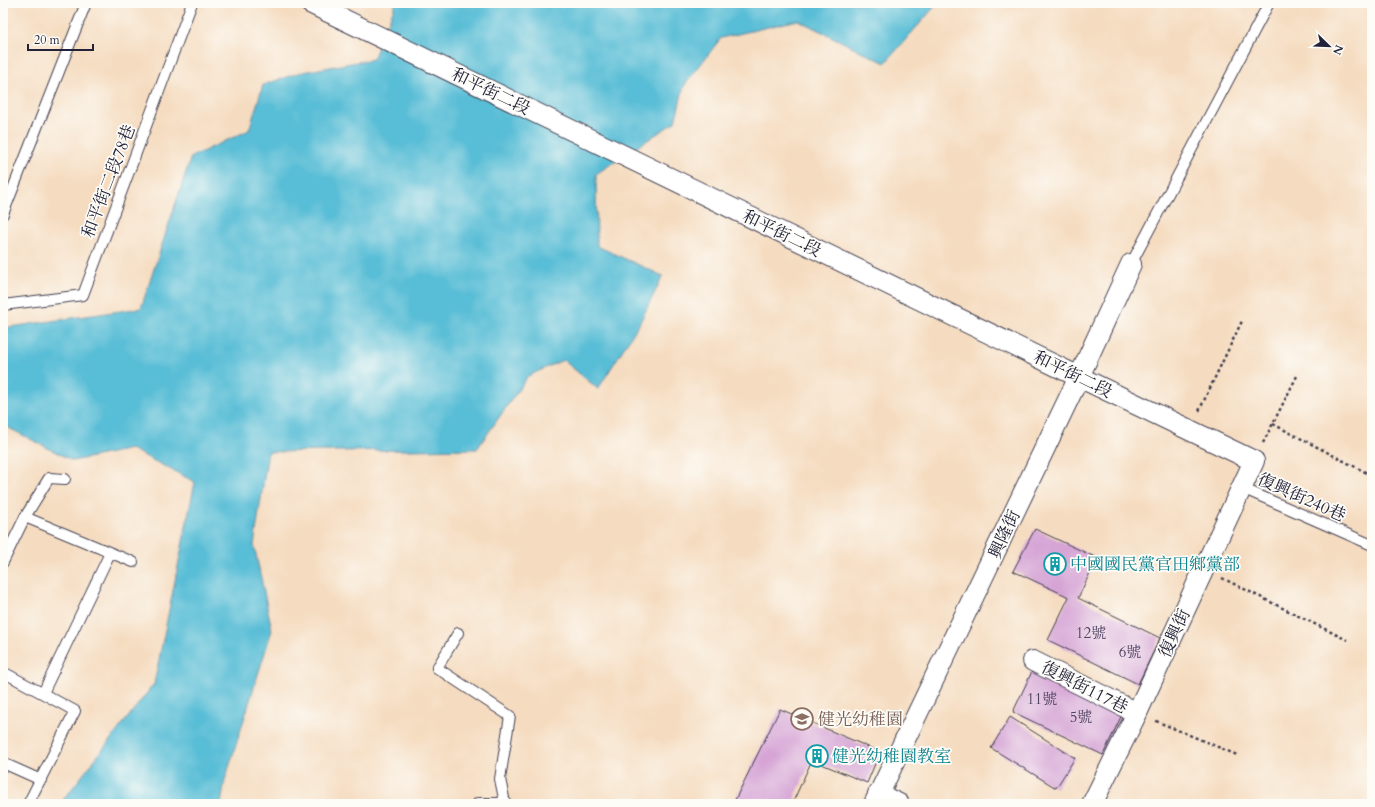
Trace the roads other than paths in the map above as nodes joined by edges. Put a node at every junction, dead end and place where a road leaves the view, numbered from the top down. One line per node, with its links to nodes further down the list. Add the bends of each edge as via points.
1 (86, 3): 5 (lane)
2 (192, 3): 7 (lane, 和平街二段78巷, via 83,295)
3 (1269, 3): 6 (lane)
4 (318, 7): 8 (street, 和平街二段)
5 (3, 214)
6 (1131, 264): 8 (street, 興隆街)
7 (3, 305)
8 (1079, 377): 9 (street, 和平街二段); 24 (street, 興隆街)
9 (1254, 461): 11 (street, 復興街)
10 (65, 479): 12 (lane, via 49,478)
11 (1242, 488): 13 (lane, 復興街240巷); 21 (street, 復興街)
12 (26, 517): 14 (lane); 15 (lane)
13 (1372, 545)
14 (110, 553): 16 (lane); 20 (lane)
15 (3, 562)
16 (133, 562)
17 (458, 633): 25 (lane, via 437,668 510,716 500,779)
18 (1033, 661): 21 (street, 復興街117巷)
19 (3, 672): 20 (lane)
20 (43, 693): 23 (lane, via 75,711)
21 (1137, 713): 29 (street, 復興街)
22 (3, 763): 23 (lane)
23 (40, 780): 26 (lane)
24 (876, 799): 28 (street)
25 (506, 803): 27 (lane)
26 (28, 804)
27 (478, 804)
28 (899, 804)
29 (1092, 804)

